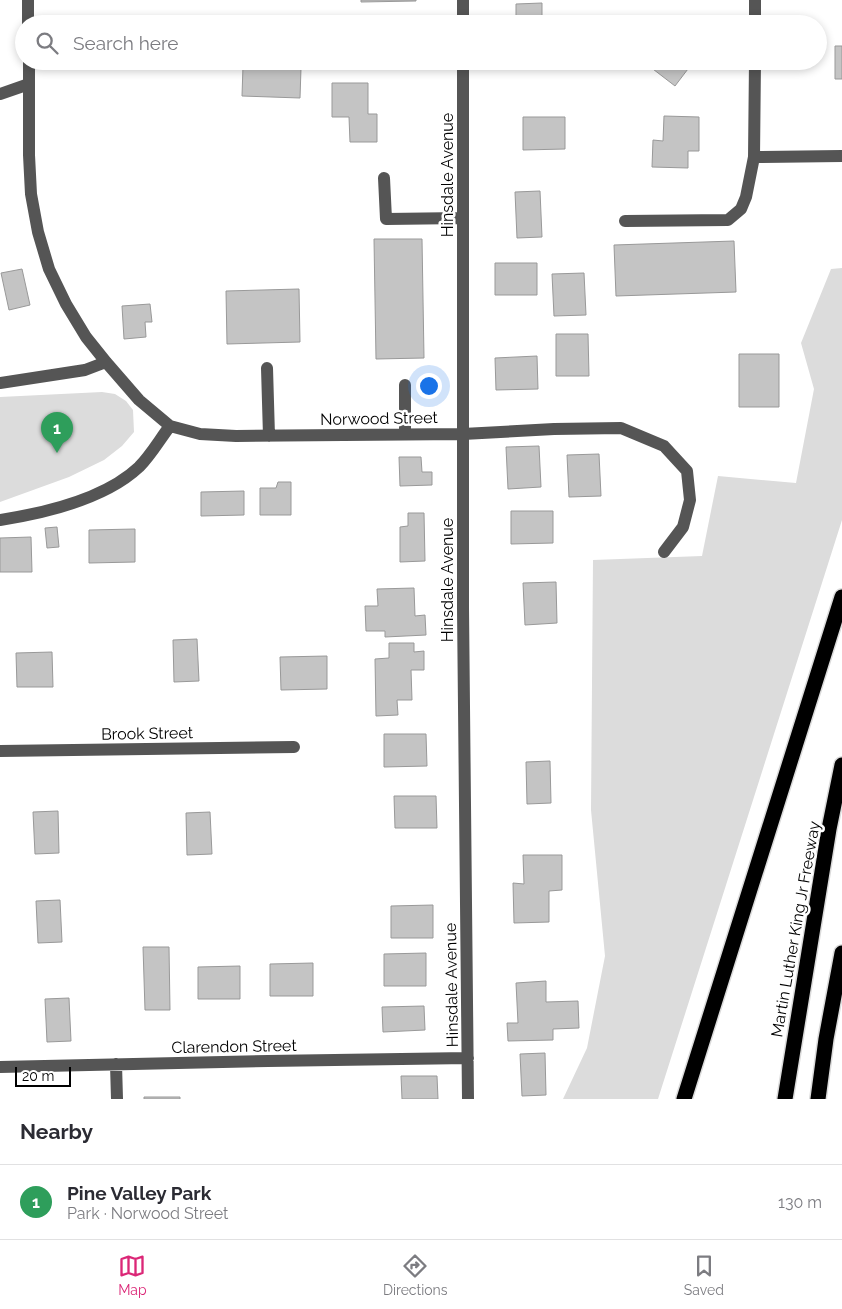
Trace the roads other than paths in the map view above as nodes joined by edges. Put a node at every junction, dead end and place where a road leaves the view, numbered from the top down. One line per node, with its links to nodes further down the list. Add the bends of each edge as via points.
1 (28, 0): 4 (street)
2 (463, 0): 5 (street)
3 (755, 0): 6 (street)
4 (28, 15)
5 (463, 15)
6 (755, 15)
7 (29, 70): 10 (street)
8 (463, 70): 15 (street, Hinsdale Avenue)
9 (755, 70): 13 (street)
10 (29, 84): 11 (street); 17 (street, via 31,194 38,232 49,269 66,304)
11 (0, 94)
12 (842, 156): 13 (street)
13 (754, 157): 16 (street, via 746,197 741,209 728,220)
14 (384, 178): 15 (street, via 386,219)
15 (463, 218): 23 (street, Hinsdale Avenue)
16 (626, 221)
17 (106, 362): 19 (street, via 85,370); 21 (street, via 139,400)
18 (267, 368): 24 (street)
19 (0, 383)
20 (405, 385): 22 (street)
21 (170, 426): 24 (street, Norwood Street, via 200,434); 25 (street, via 140,466 121,482 75,503)
22 (405, 434): 23 (street, Norwood Street); 24 (street, Norwood Street)
23 (463, 434): 26 (street, Norwood Street, via 621,428 664,446 687,471 690,500 683,527); 32 (street, Hinsdale Avenue)
24 (269, 436)
25 (0, 520)
26 (664, 552)
27 (842, 597): 37 (highway)
28 (294, 748): 29 (street, Brook Street)
29 (0, 751)
30 (842, 765): 38 (highway, Martin Luther King Jr Freeway)
31 (842, 952): 39 (highway)
32 (468, 1058): 33 (street, Clarendon Street); 36 (street, Hinsdale Avenue)
33 (116, 1064): 34 (street, Clarendon Street); 35 (street)
34 (0, 1067)
35 (117, 1099)
36 (468, 1099)
37 (684, 1099)
38 (785, 1099)
39 (818, 1099)

